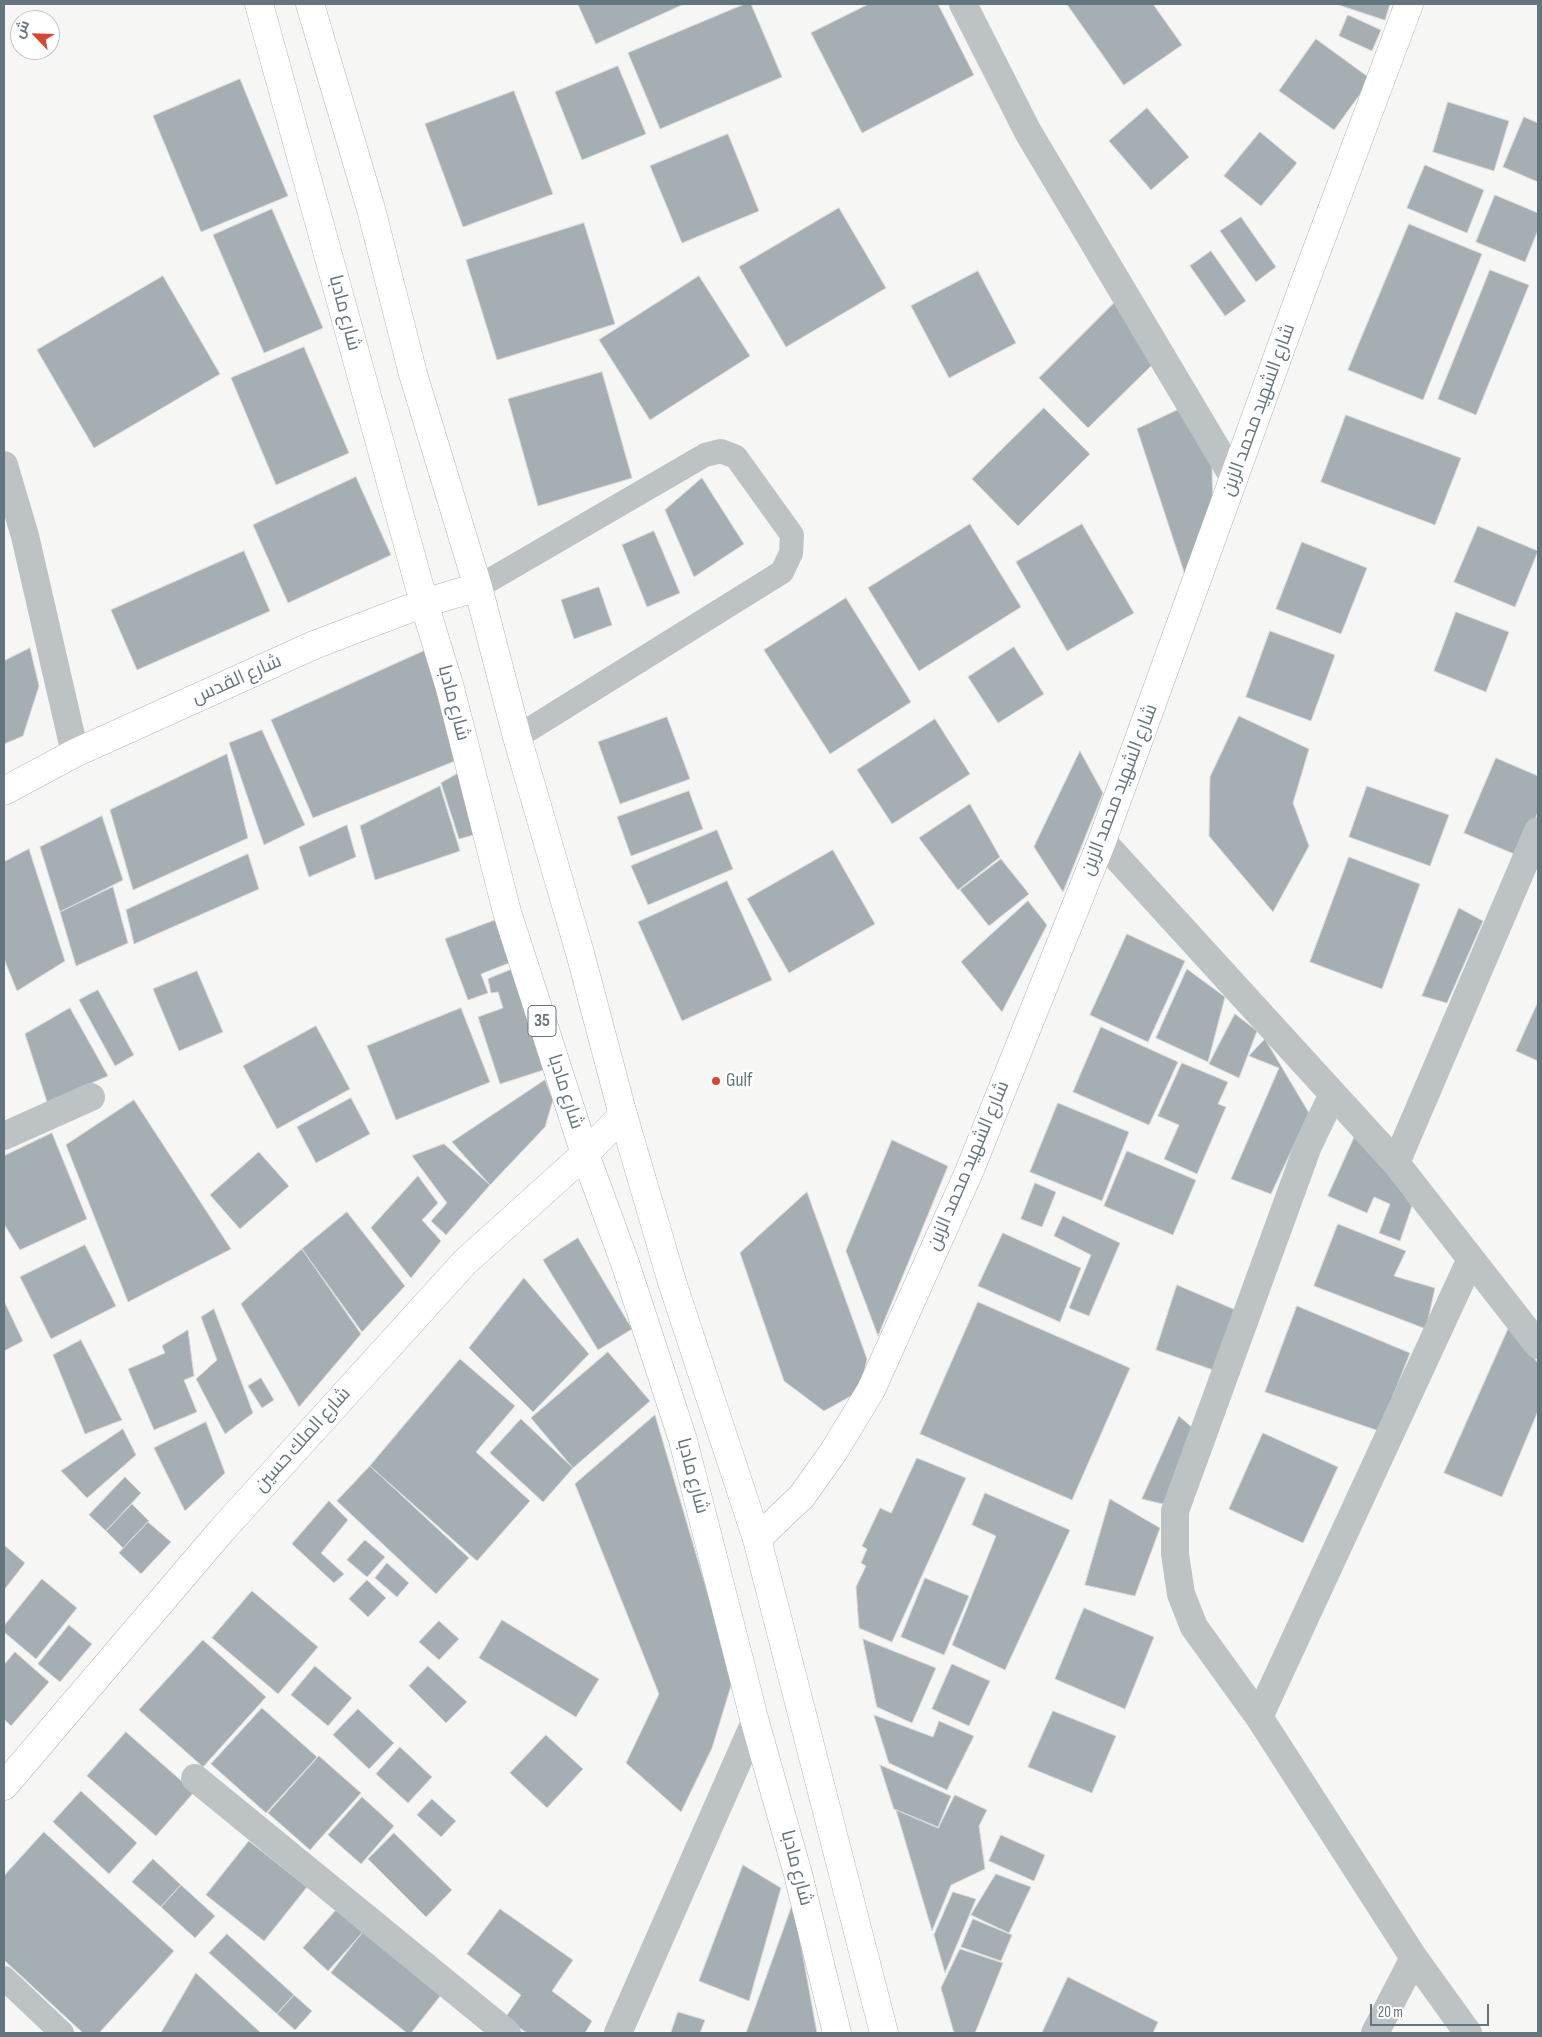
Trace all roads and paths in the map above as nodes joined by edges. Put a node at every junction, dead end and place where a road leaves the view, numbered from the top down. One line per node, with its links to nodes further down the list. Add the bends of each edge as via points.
1 (259, 4): 8 (main road, شارع مادبا / 35)
2 (310, 4): 7 (main road, via 371,209 413,374)
3 (963, 4): 6 (street, via 1028,132)
4 (1409, 4): 6 (main road, شارع الشهيد محمد الزبن)
5 (4, 465): 10 (street)
6 (1234, 478): 13 (main road, شارع الشهيد محمد الزبن)
7 (478, 587): 8 (main road, شارع القدس); 9 (main road); 9 (lane, via 705,455 721,451 736,457 792,535 791,553 782,572)
8 (424, 603): 10 (main road, شارع القدس, via 314,645); 18 (main road, شارع مادبا / 35, via 450,688 507,912)
9 (517, 737): 16 (main road)
10 (75, 753): 11 (main road, شارع القدس)
11 (4, 791)
12 (1538, 831): 19 (street)
13 (1102, 840): 14 (street); 22 (main road, شارع الشهيد محمد الزبن, via 969,1172 871,1390 802,1496)
14 (1333, 1094): 19 (street); 23 (street, via 1308,1146 1175,1510 1175,1554 1180,1594 1194,1627)
15 (91, 1097): 17 (street)
16 (623, 1115): 18 (main road, شارع الملك حسين); 22 (main road, via 672,1282)
17 (4, 1136)
18 (584, 1154): 24 (main road, شارع مادبا / 35, via 625,1264 683,1440); 26 (main road, شارع الملك حسين, via 465,1262 222,1530)
19 (1396, 1163): 20 (street)
20 (1471, 1258): 21 (street); 23 (street)
21 (1538, 1345)
22 (757, 1539): 33 (main road)
23 (1259, 1717): 27 (street)
24 (755, 1722): 31 (street); 32 (main road, شارع مادبا / 35, via 798,1874)
25 (195, 1778): 30 (street)
26 (5, 1782)
27 (1414, 1958): 34 (street); 35 (street)
28 (4, 1978): 29 (lane)
29 (62, 2033)
30 (507, 2033)
31 (618, 2033)
32 (837, 2033)
33 (884, 2033)
34 (1375, 2033)
35 (1468, 2033)

